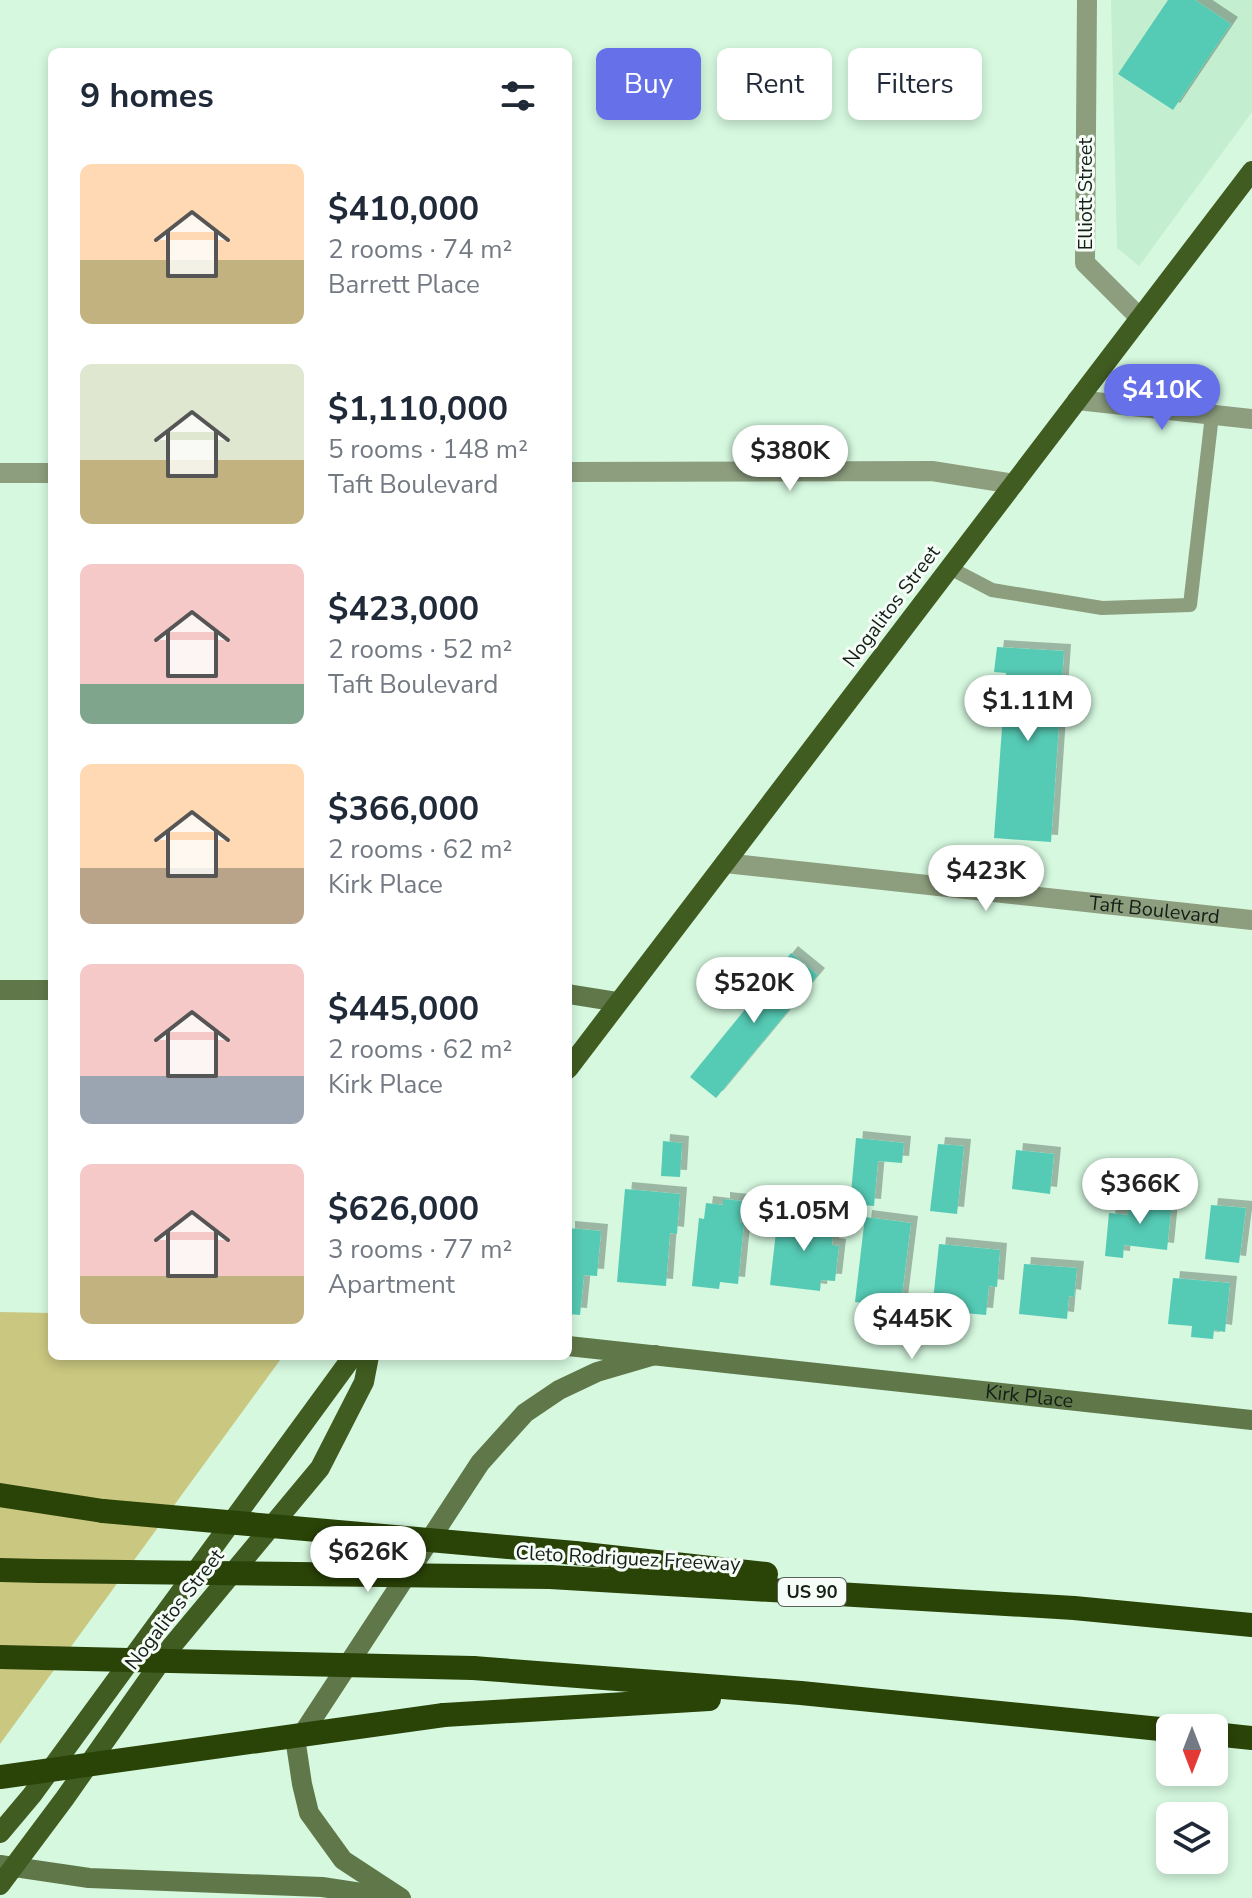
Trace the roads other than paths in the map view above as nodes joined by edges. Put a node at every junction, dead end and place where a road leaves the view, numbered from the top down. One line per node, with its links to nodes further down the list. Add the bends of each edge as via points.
1 (1087, 0): 3 (street, Elliott Street, via 1085,263)
2 (1252, 171): 3 (main road, Nogalitos Street)
3 (1140, 318): 4 (main road, Nogalitos Street)
4 (1077, 400): 5 (street); 10 (main road, Nogalitos Street)
5 (1212, 415): 6 (street); 11 (lane, via 1190,605 1102,608 992,590)
6 (1252, 419)
7 (572, 472): 10 (street, via 932,471)
8 (0, 473): 9 (street)
9 (48, 473)
10 (1014, 484): 11 (main road, Nogalitos Street)
11 (950, 568): 12 (main road, Nogalitos Street)
12 (725, 863): 13 (street, Taft Boulevard); 17 (main road, Nogalitos Street)
13 (1252, 920)
14 (0, 990): 15 (main road)
15 (48, 990)
16 (572, 995): 17 (main road)
17 (618, 1002): 18 (main road, Nogalitos Street)
18 (572, 1064)
19 (572, 1346): 20 (main road, Kirk Place)
20 (655, 1355): 23 (main road, Kirk Place); 39 (main road, via 597,1372 525,1413 480,1463 296,1744 309,1813 343,1860)
21 (350, 1360): 34 (main road, Nogalitos Street)
22 (368, 1360): 35 (main road, Nogalitos Street, via 364,1382 320,1468 171,1647 65,1798)
23 (1252, 1420)
24 (0, 1495): 26 (highway, bridge, via 103,1511 575,1553)
25 (0, 1570): 26 (highway, Cleto Rodriguez Freeway / US 90, bridge, via 550,1577)
26 (1074, 1608): 27 (highway, Cleto Rodriguez Freeway / US 90)
27 (1252, 1625)
28 (0, 1657): 29 (highway, bridge, via 473,1668)
29 (801, 1693): 30 (highway); 33 (highway, bridge, via 444,1715)
30 (1156, 1729)
31 (1228, 1735): 32 (highway)
32 (1252, 1738)
33 (0, 1777)
34 (0, 1833)
35 (7, 1866): 36 (main road, Nogalitos Street); 37 (main road)
36 (0, 1885)
37 (185, 1890): 38 (main road)
38 (321, 1892): 39 (main road)
39 (398, 1898)

